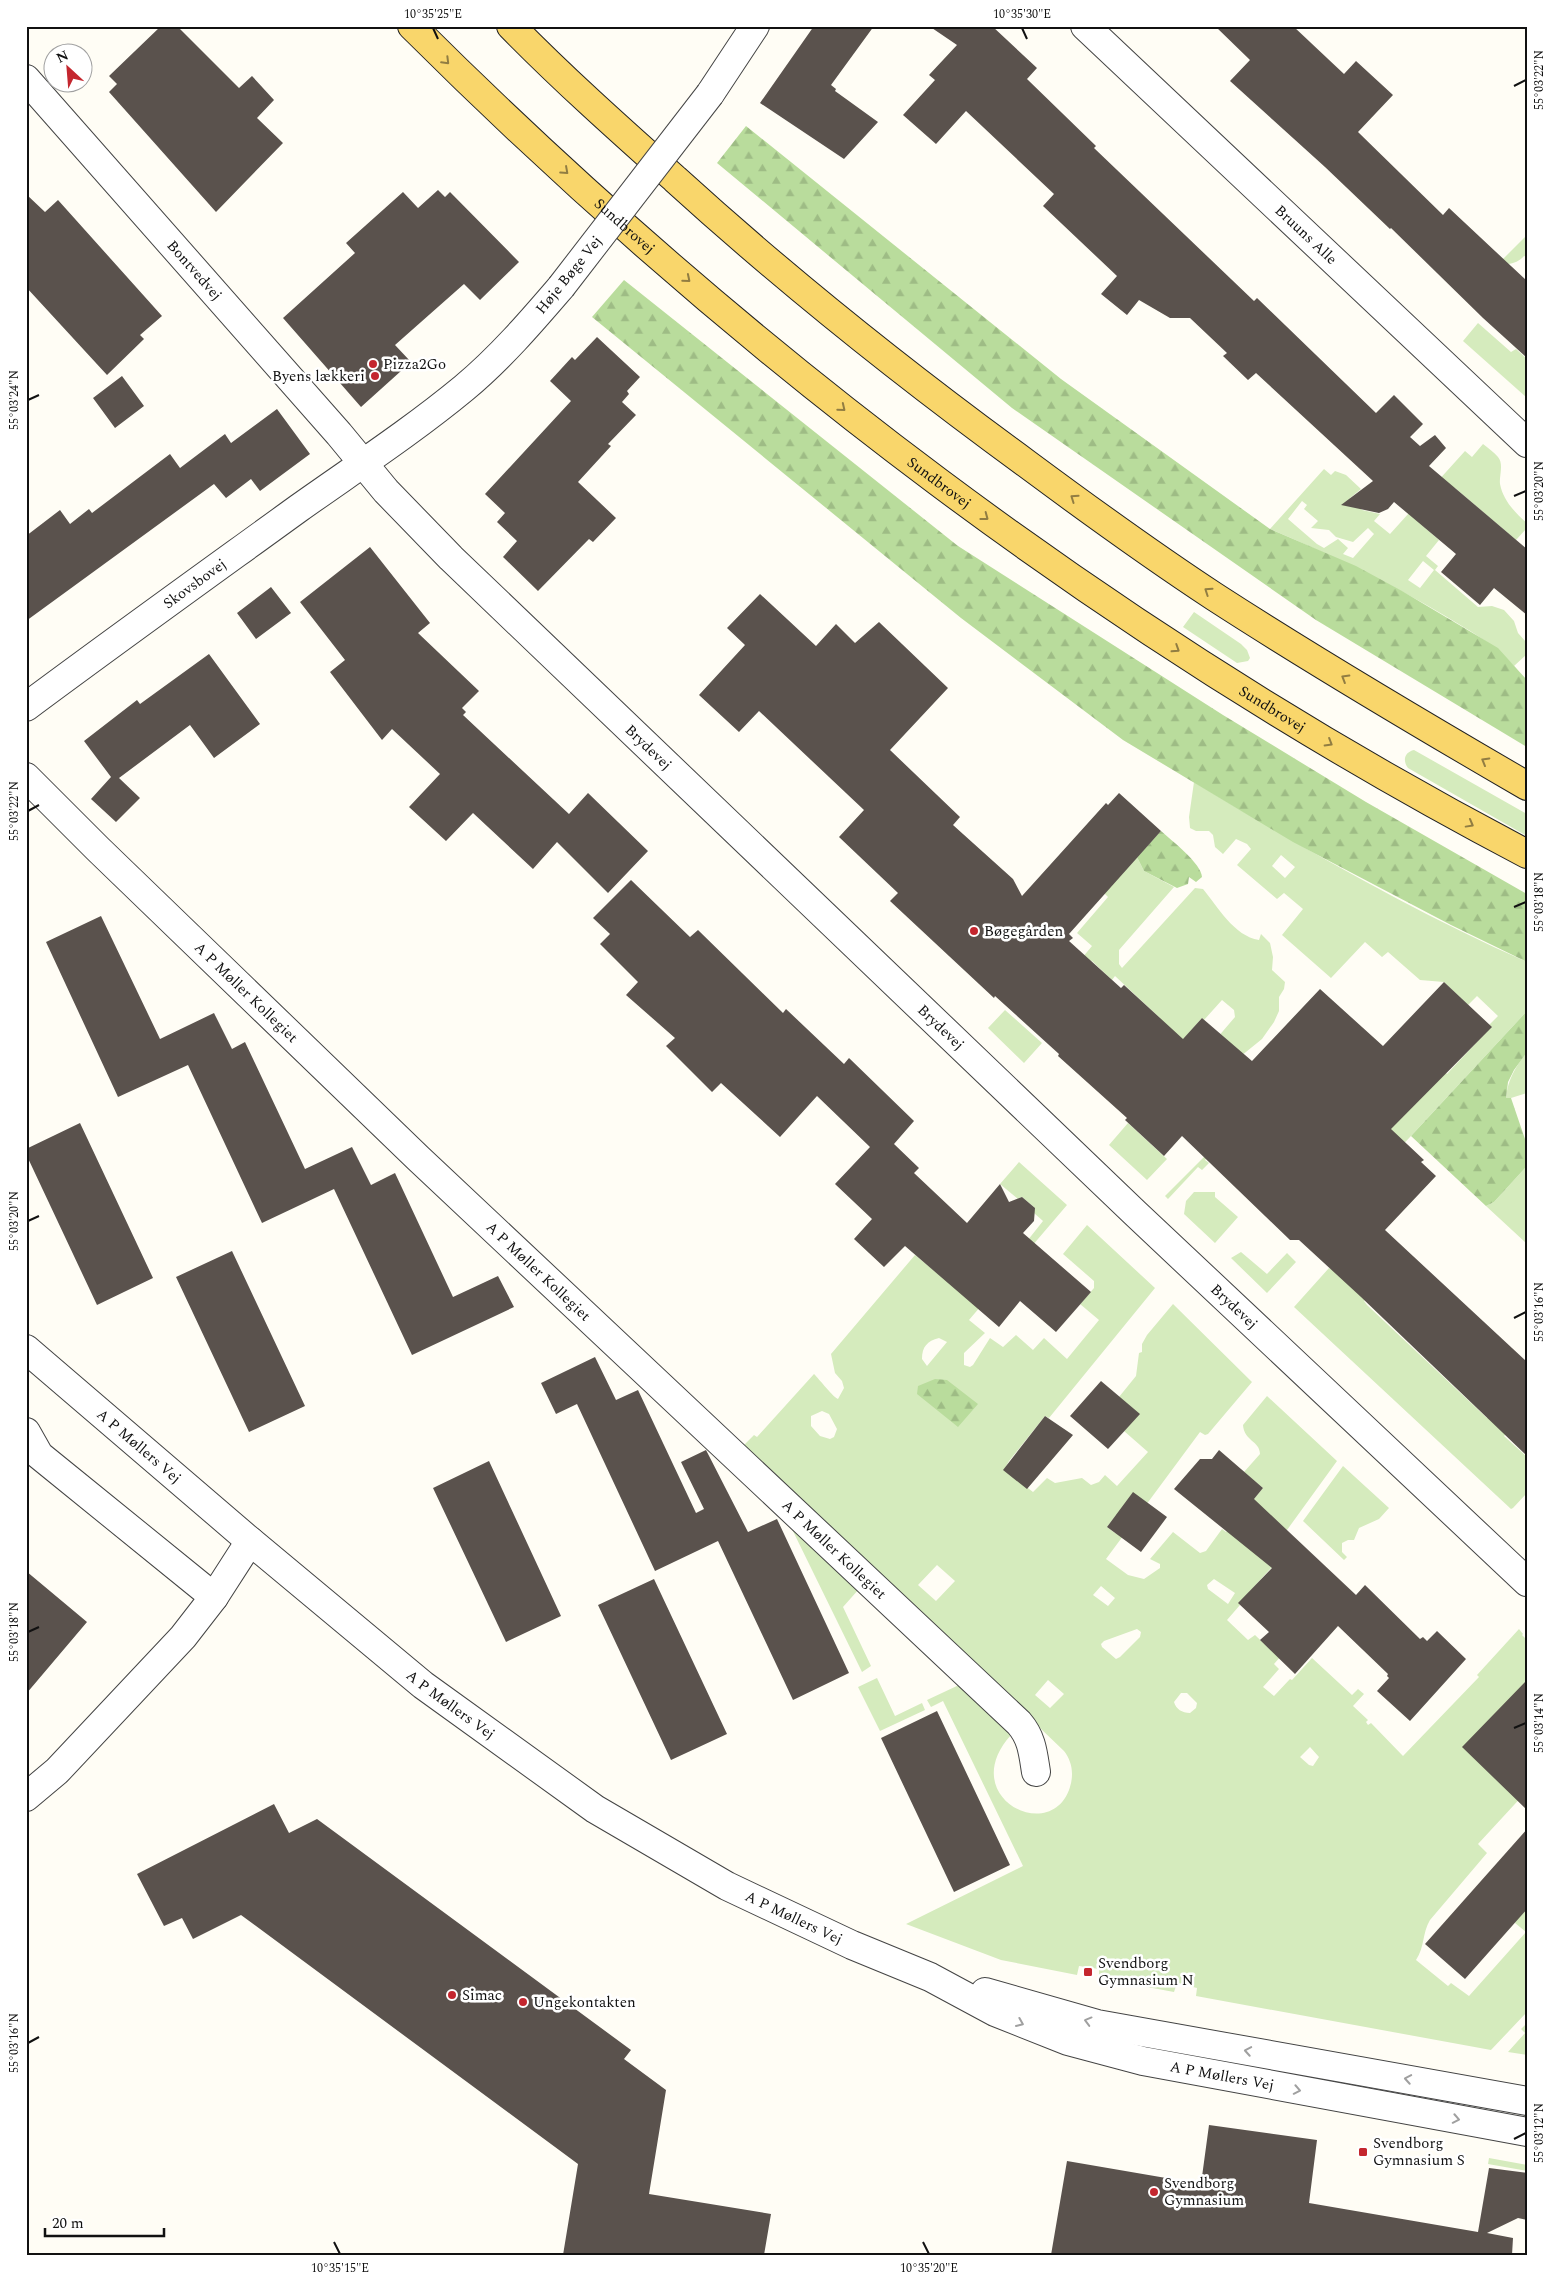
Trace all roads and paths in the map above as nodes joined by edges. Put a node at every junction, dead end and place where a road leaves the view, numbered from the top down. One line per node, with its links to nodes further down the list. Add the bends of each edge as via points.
1 (412, 26): 13 (main road, Sundbrovej, one-way to 13, via 470,84 679,272 804,378 965,502 1064,574 1204,667 1371,768)
2 (512, 26): 7 (main road)
3 (526, 26): 7 (main road)
4 (755, 26): 9 (street, Høje Bøge Vej, bridge, via 710,94 561,287 527,326 483,372)
5 (1085, 26): 8 (street, Bruuns Alle)
6 (26, 79): 9 (street, Bontvedvej)
7 (592, 104): 12 (main road, one-way to 7, via 1428,729 1215,596 1069,495 836,318 717,217)
8 (1527, 443)
9 (363, 463): 10 (street, Skovsbovej); 17 (street, Brydevej, via 451,558 1135,1213)
10 (26, 707)
11 (26, 777): 19 (street, A P Møller Kollegiet, via 418,1158 1019,1723 1032,1745)
12 (1527, 786)
13 (1527, 854)
14 (27, 1352): 16 (street, A P Møllers Vej)
15 (26, 1432): 18 (street, via 39,1455)
16 (250, 1541): 18 (street); 21 (street, A P Møllers Vej, via 423,1685 594,1809 726,1886 852,1945)
17 (1527, 1582)
18 (214, 1597): 20 (street, via 184,1637 57,1771)
19 (1036, 1772)
20 (26, 1797)
21 (930, 1977): 22 (street, A P Møllers Vej, one-way to 21, via 1096,2024); 23 (street, A P Møllers Vej, one-way to 23, via 1002,2015 1098,2051)
22 (1527, 2101)
23 (1527, 2132)

